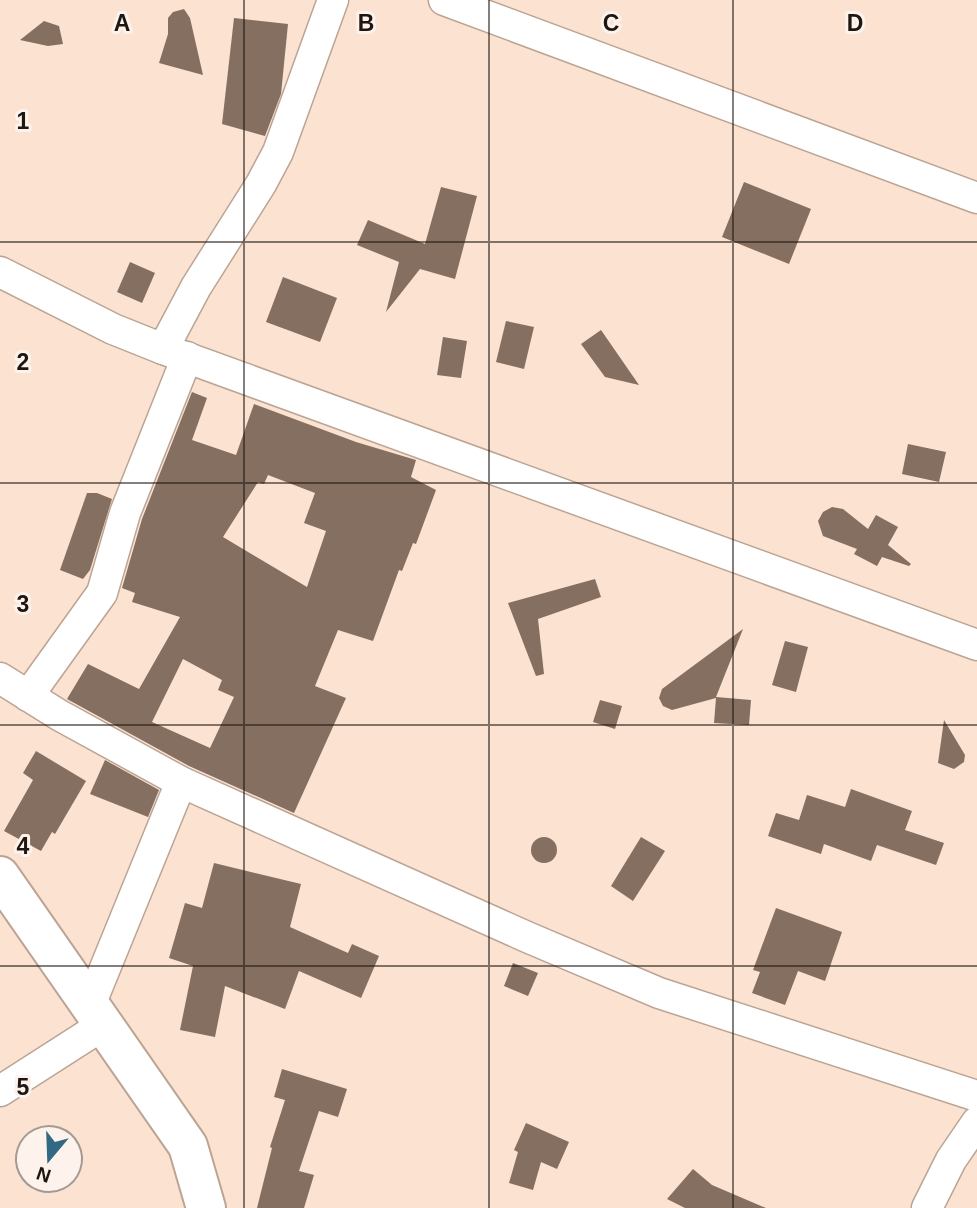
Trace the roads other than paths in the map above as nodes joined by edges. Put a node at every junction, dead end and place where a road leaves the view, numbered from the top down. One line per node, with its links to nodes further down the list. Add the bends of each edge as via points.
1 (333, 0): 5 (street, via 278,152 196,287)
2 (444, 0): 3 (street)
3 (977, 198)
4 (0, 272): 5 (street, via 113,329)
5 (175, 353): 6 (street); 8 (street, via 102,593)
6 (977, 645)
7 (0, 678): 8 (street)
8 (28, 696): 9 (street)
9 (181, 782): 11 (street); 13 (street, via 659,993)
10 (0, 876): 11 (main road)
11 (97, 1015): 12 (street); 15 (main road, via 188,1146)
12 (0, 1091)
13 (977, 1096)
14 (977, 1122): 16 (street)
15 (206, 1208)
16 (927, 1208)

